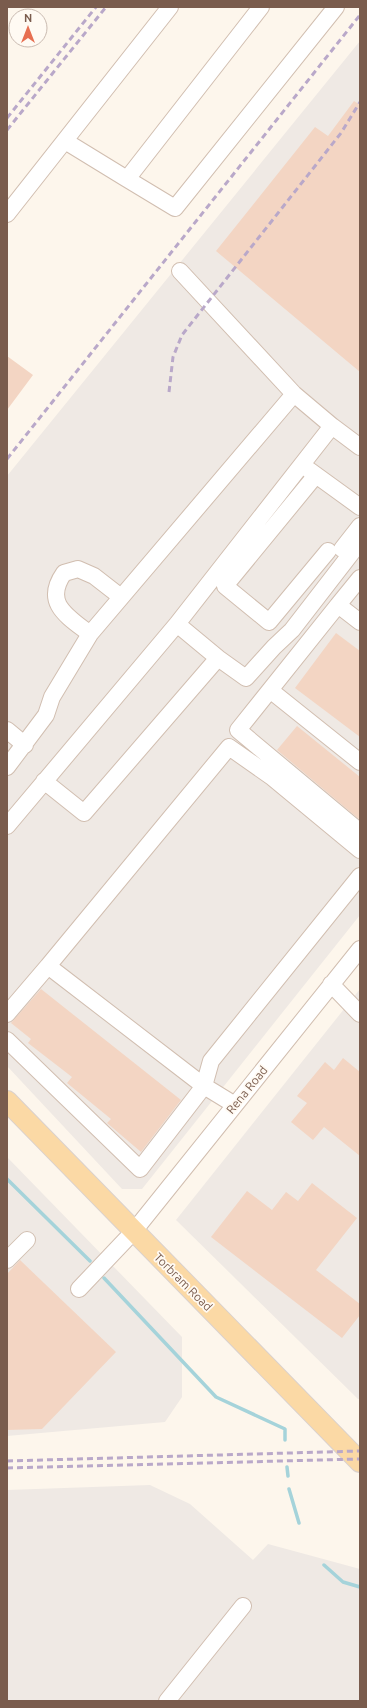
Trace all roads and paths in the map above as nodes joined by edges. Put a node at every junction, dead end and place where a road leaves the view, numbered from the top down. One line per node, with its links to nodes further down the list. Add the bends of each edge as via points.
1 (170, 7): 4 (street)
2 (261, 7): 5 (street)
3 (336, 7): 5 (street, via 175,208)
4 (65, 141): 5 (street); 6 (street)
5 (127, 179)
6 (7, 214)
7 (180, 271): 8 (street)
8 (294, 394): 9 (street); 18 (street)
9 (332, 426): 10 (street); 11 (street)
10 (360, 447)
11 (303, 465): 12 (street); 21 (street)
12 (316, 475): 13 (street); 16 (street, via 225,586 269,622)
13 (360, 507)
14 (360, 526): 23 (street, via 278,627)
15 (360, 542): 23 (street, via 292,630)
16 (328, 551)
17 (360, 578): 19 (street)
18 (121, 597): 22 (street); 22 (street, via 78,569 64,573 54,594 60,608)
19 (338, 606): 20 (street); 25 (street)
20 (360, 622)
21 (177, 624): 24 (street); 30 (street)
22 (90, 634): 27 (street, via 52,697 46,715)
23 (274, 648): 24 (street, via 246,678)
24 (218, 658): 30 (street, via 84,813)
25 (270, 690): 28 (street); 32 (street, via 238,730)
26 (7, 730): 27 (street)
27 (25, 745): 29 (street)
28 (360, 762)
29 (7, 767)
30 (44, 781): 31 (street)
31 (7, 826)
32 (360, 832)
33 (360, 850): 36 (street, via 272,778 229,747)
34 (360, 876): 41 (street, via 211,1061)
35 (360, 949): 37 (street, Rena Road)
36 (48, 966): 38 (street); 41 (street)
37 (331, 984): 39 (street); 43 (street, Rena Road)
38 (7, 1014)
39 (360, 1014)
40 (7, 1040): 41 (street, via 140,1169)
41 (204, 1086): 43 (street)
42 (7, 1101): 44 (main road, Torbram Road)
43 (235, 1105): 44 (street, Rena Road)
44 (134, 1231): 47 (street, Rena Road); 48 (main road, Torbram Road)
45 (27, 1240): 46 (street)
46 (7, 1260)
47 (79, 1289)
48 (360, 1462)
49 (243, 1606): 50 (street)
50 (167, 1701)

